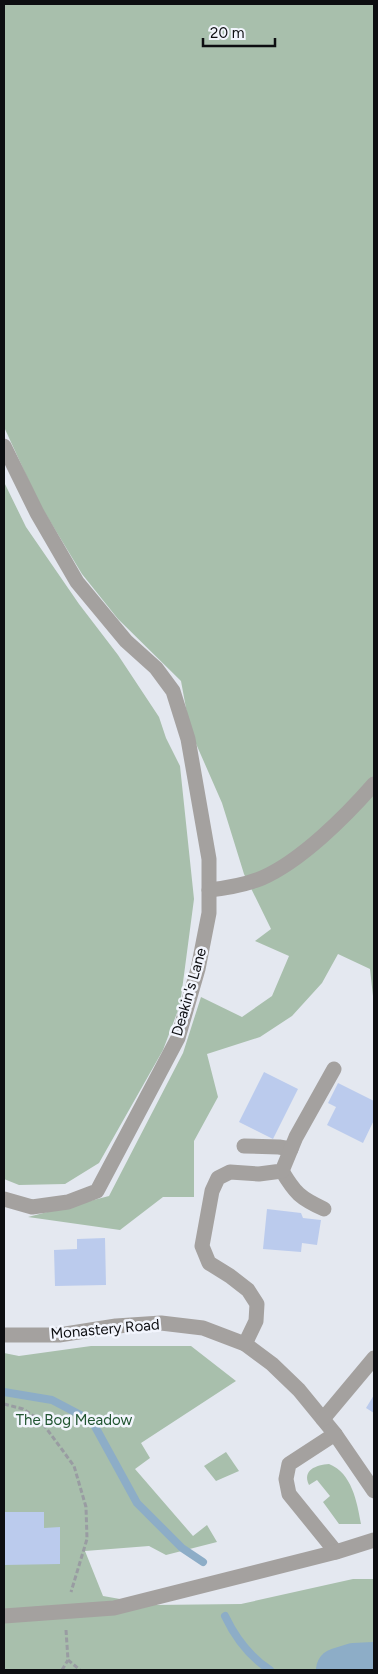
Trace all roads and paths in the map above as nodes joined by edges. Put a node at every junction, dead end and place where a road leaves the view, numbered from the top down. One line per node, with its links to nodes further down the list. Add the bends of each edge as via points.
1 (4, 446): 3 (street, Deakin's Lane, via 37,513 77,582 173,691 188,739 210,859)
2 (374, 784): 3 (street, via 330,829 289,862 262,878 235,887)
3 (209, 890): 8 (street, Deakin's Lane, via 209,913 198,969 178,1038 97,1191 68,1202 32,1207)
4 (334, 1069): 6 (street)
5 (244, 1146): 6 (street)
6 (291, 1149): 7 (street)
7 (282, 1171): 9 (street, via 296,1193); 11 (street, via 259,1174 230,1172 218,1178 212,1191 202,1246 209,1263 248,1290 257,1304 256,1322)
8 (4, 1199)
9 (324, 1209)
10 (4, 1335): 11 (street, Monastery Road, via 59,1335 161,1323 202,1328)
11 (245, 1344): 14 (street, Monastery Road, via 272,1364)
12 (374, 1358): 14 (street)
13 (4, 1404): 19 (path, via 42,1421 74,1466 79,1483 86,1507 87,1539)
14 (324, 1419): 15 (street, Monastery Road)
15 (335, 1434): 16 (street, Monastery Road); 18 (street, via 289,1464 286,1479 289,1494)
16 (374, 1492)
17 (374, 1540): 18 (street)
18 (336, 1552): 19 (street, via 114,1608)
19 (65, 1612): 20 (street); 21 (path)
20 (4, 1616)
21 (68, 1660): 22 (path); 23 (path)
22 (62, 1670)
23 (80, 1670)

